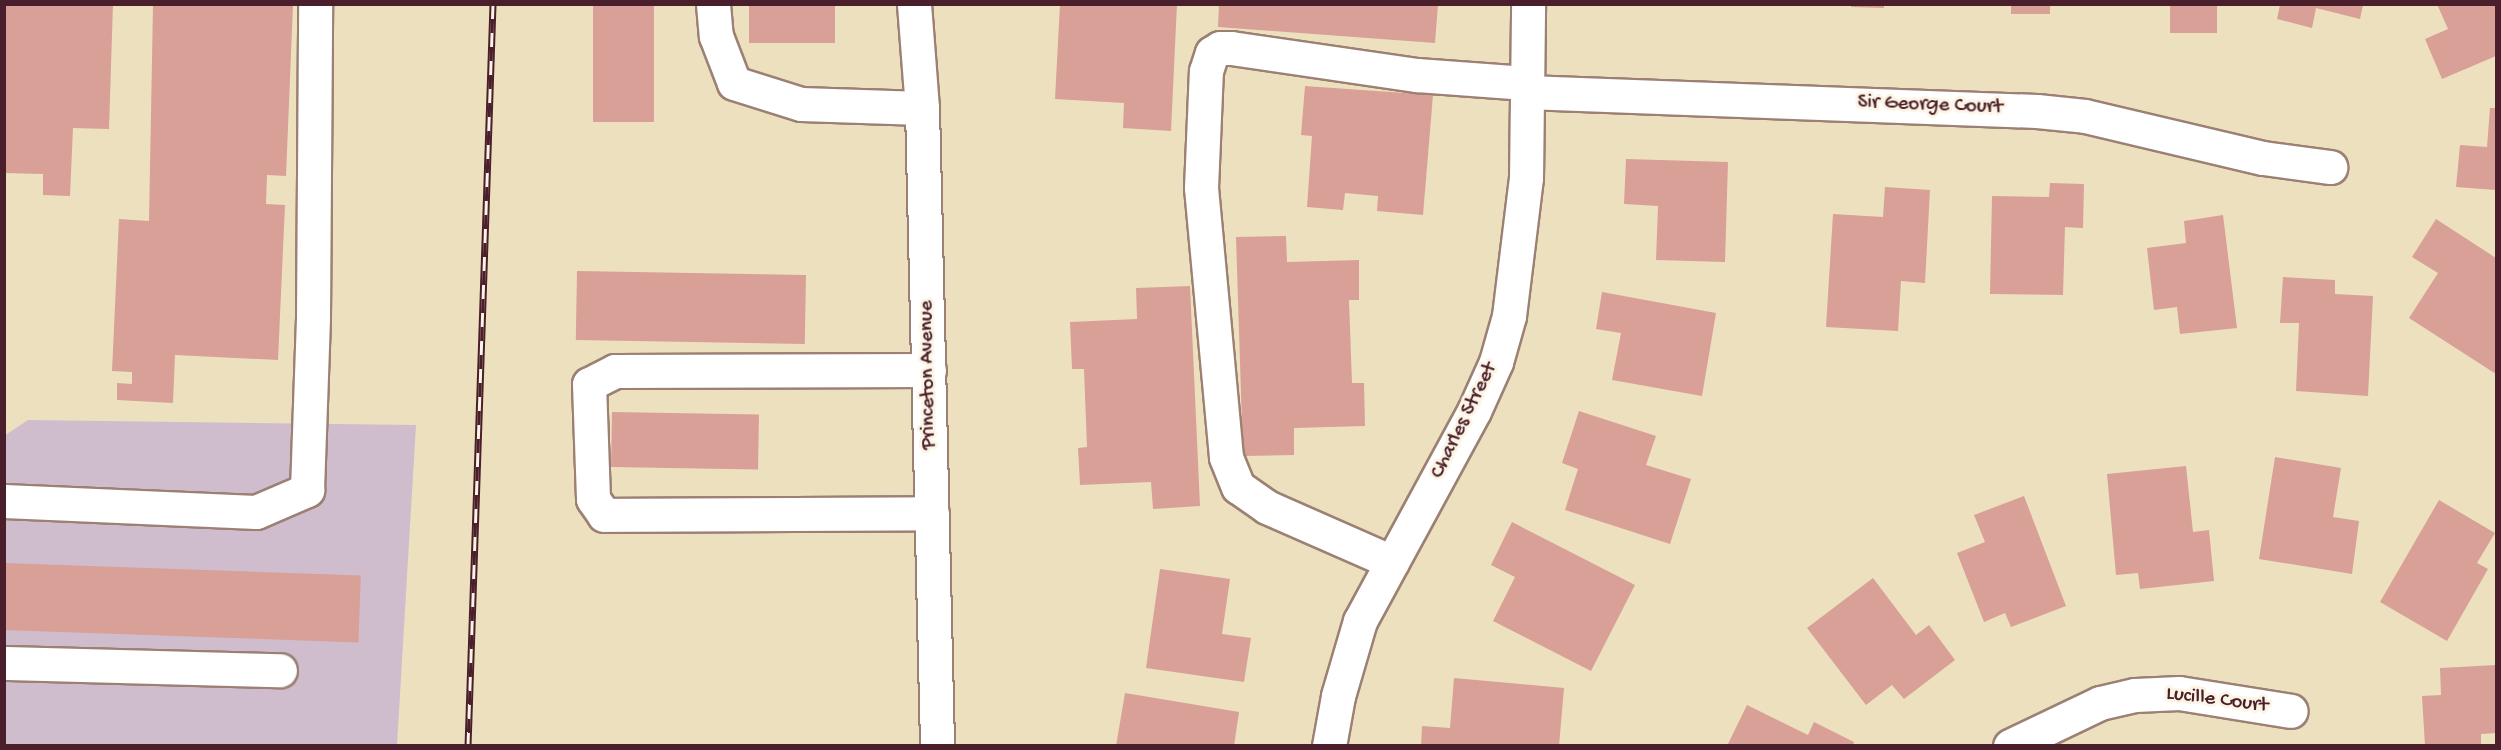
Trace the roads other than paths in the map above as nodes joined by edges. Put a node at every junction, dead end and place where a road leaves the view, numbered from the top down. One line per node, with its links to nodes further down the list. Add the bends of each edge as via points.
1 (315, 4): 9 (street, via 307,490 256,512)
2 (713, 4): 6 (street, via 716,36 734,83 801,104)
3 (915, 4): 6 (street, Princeton Avenue)
4 (1528, 4): 5 (street, Charles Street)
5 (1526, 87): 7 (street, Sir George Court, via 2037,111 2085,116 2263,158); 11 (street, Charles Street, via 1526,178 1517,269 1496,362 1474,411); 11 (street, Sir George Court, via 1230,48 1212,53 1206,71 1201,188 1226,457 1238,487 1267,507)
6 (922, 108): 8 (street, Princeton Avenue)
7 (2330, 167)
8 (929, 370): 10 (street, Princeton Avenue); 10 (street, via 615,371 589,384 593,499 604,515)
9 (4, 501)
10 (932, 513): 15 (street, Princeton Avenue)
11 (1392, 561): 16 (street, Charles Street, via 1360,621 1338,696)
12 (4, 663): 13 (street)
13 (280, 670)
14 (2290, 711): 17 (street, Lucille Court, via 2180,693 2135,695 2081,710)
15 (937, 746)
16 (1329, 746)
17 (2010, 746)

